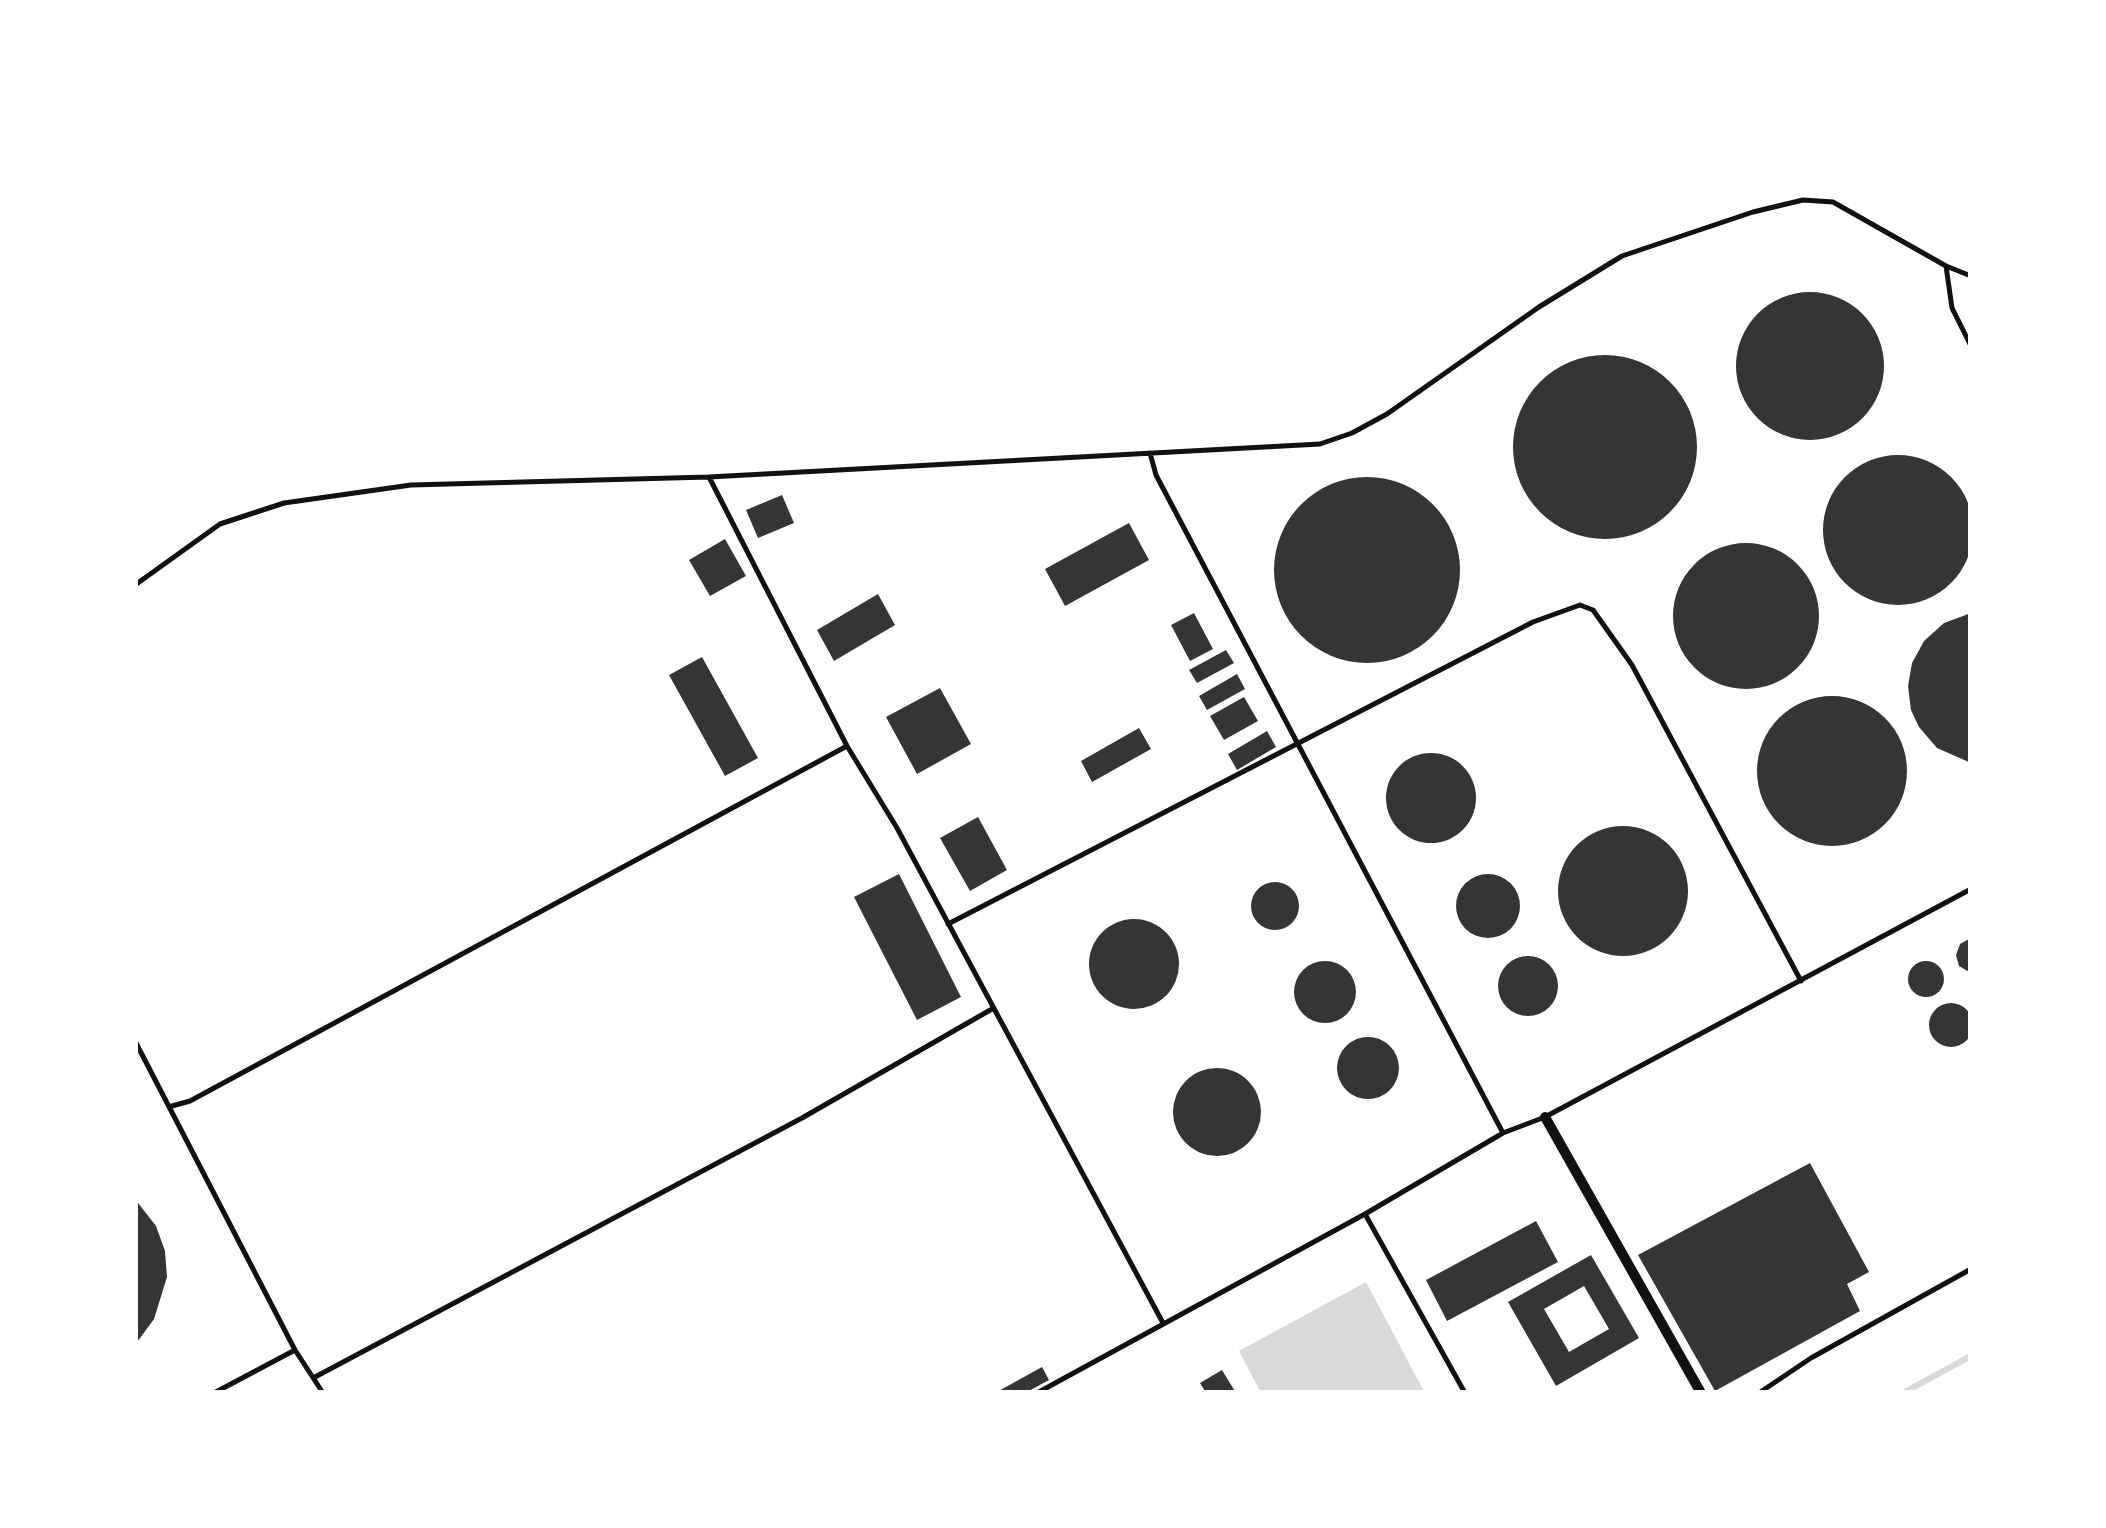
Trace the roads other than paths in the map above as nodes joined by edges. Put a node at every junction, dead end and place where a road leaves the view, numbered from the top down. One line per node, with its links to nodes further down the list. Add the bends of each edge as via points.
1 (1946, 266): 2 (lane); 3 (lane, via 1952,308); 4 (lane, via 1833,202 1803,200 1622,256 1352,433 1320,444)
2 (1971, 276)
3 (1971, 346)
4 (1149, 453): 5 (lane); 7 (lane)
5 (709, 477): 6 (lane, via 411,485 284,503 220,524); 8 (lane)
6 (135, 585)
7 (1296, 745): 10 (lane); 11 (lane, via 1533,622 1580,605 1594,610 1632,665); 16 (lane)
8 (848, 746): 10 (lane); 14 (lane)
9 (1971, 888): 11 (lane)
10 (948, 924): 12 (lane)
11 (1801, 981): 15 (lane)
12 (992, 1009): 19 (lane); 21 (lane, via 802,1118)
13 (135, 1041): 14 (lane)
14 (172, 1106): 20 (lane)
15 (1545, 1117): 16 (lane); 26 (street)
16 (1503, 1133): 17 (lane)
17 (1365, 1214): 19 (lane); 25 (lane)
18 (1971, 1269): 27 (lane)
19 (1163, 1323): 24 (lane)
20 (295, 1350): 21 (lane); 22 (lane)
21 (314, 1377): 23 (lane)
22 (214, 1393)
23 (324, 1393)
24 (1037, 1393)
25 (1465, 1393)
26 (1700, 1393)
27 (1759, 1393)

